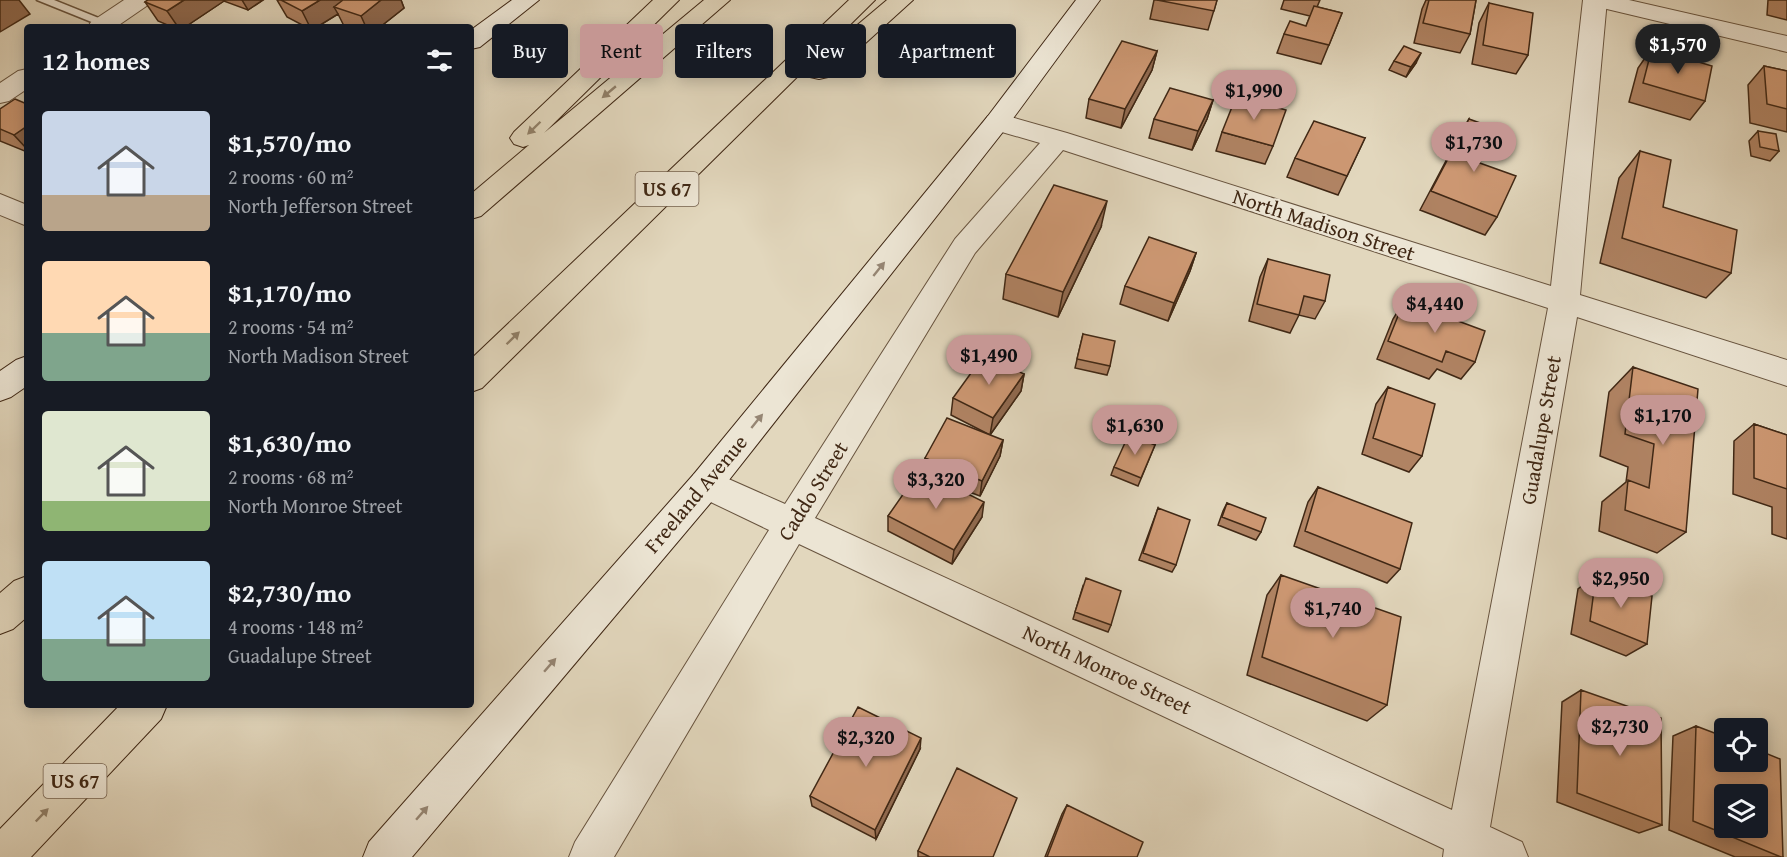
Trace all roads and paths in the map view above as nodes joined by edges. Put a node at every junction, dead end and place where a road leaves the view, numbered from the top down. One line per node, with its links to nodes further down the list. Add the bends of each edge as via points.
1 (43, 0): 10 (lane)
2 (140, 0): 11 (street)
3 (527, 0): 12 (street)
4 (667, 0): 18 (highway, one-way to 18)
5 (718, 0): 20 (highway, one-way to 20)
6 (863, 0): 23 (highway, US 67)
7 (901, 0): 23 (highway)
8 (1088, 0): 16 (street)
9 (1596, 0): 13 (street); 22 (street, Guadalupe Street)
10 (102, 24)
11 (110, 24)
12 (474, 40)
13 (1787, 44)
14 (24, 78): 15 (street)
15 (0, 95)
16 (997, 122): 17 (street, North Madison Street); 28 (street, Freeland Avenue, one-way to 16)
17 (1058, 140): 22 (street, North Madison Street); 29 (street, Caddo Street, via 965,246)
18 (474, 186)
19 (0, 204): 21 (street)
20 (474, 206)
21 (24, 215)
22 (1564, 302): 25 (street, North Madison Street); 33 (street, Guadalupe Street)
23 (550, 303): 26 (highway, US 67, one-way to 23)
24 (24, 371): 27 (street)
25 (1787, 373)
26 (474, 376)
27 (0, 388)
28 (706, 484): 29 (street, North Monroe Street); 35 (street, Freeland Avenue, one-way to 28)
29 (793, 523): 33 (street, North Monroe Street); 36 (street, Caddo Street)
30 (24, 596): 31 (highway)
31 (0, 617)
32 (144, 708): 34 (highway, US 67, one-way to 32)
33 (1465, 848): 37 (street, North Monroe Street)
34 (2, 857)
35 (384, 857)
36 (590, 857)
37 (1507, 857)

